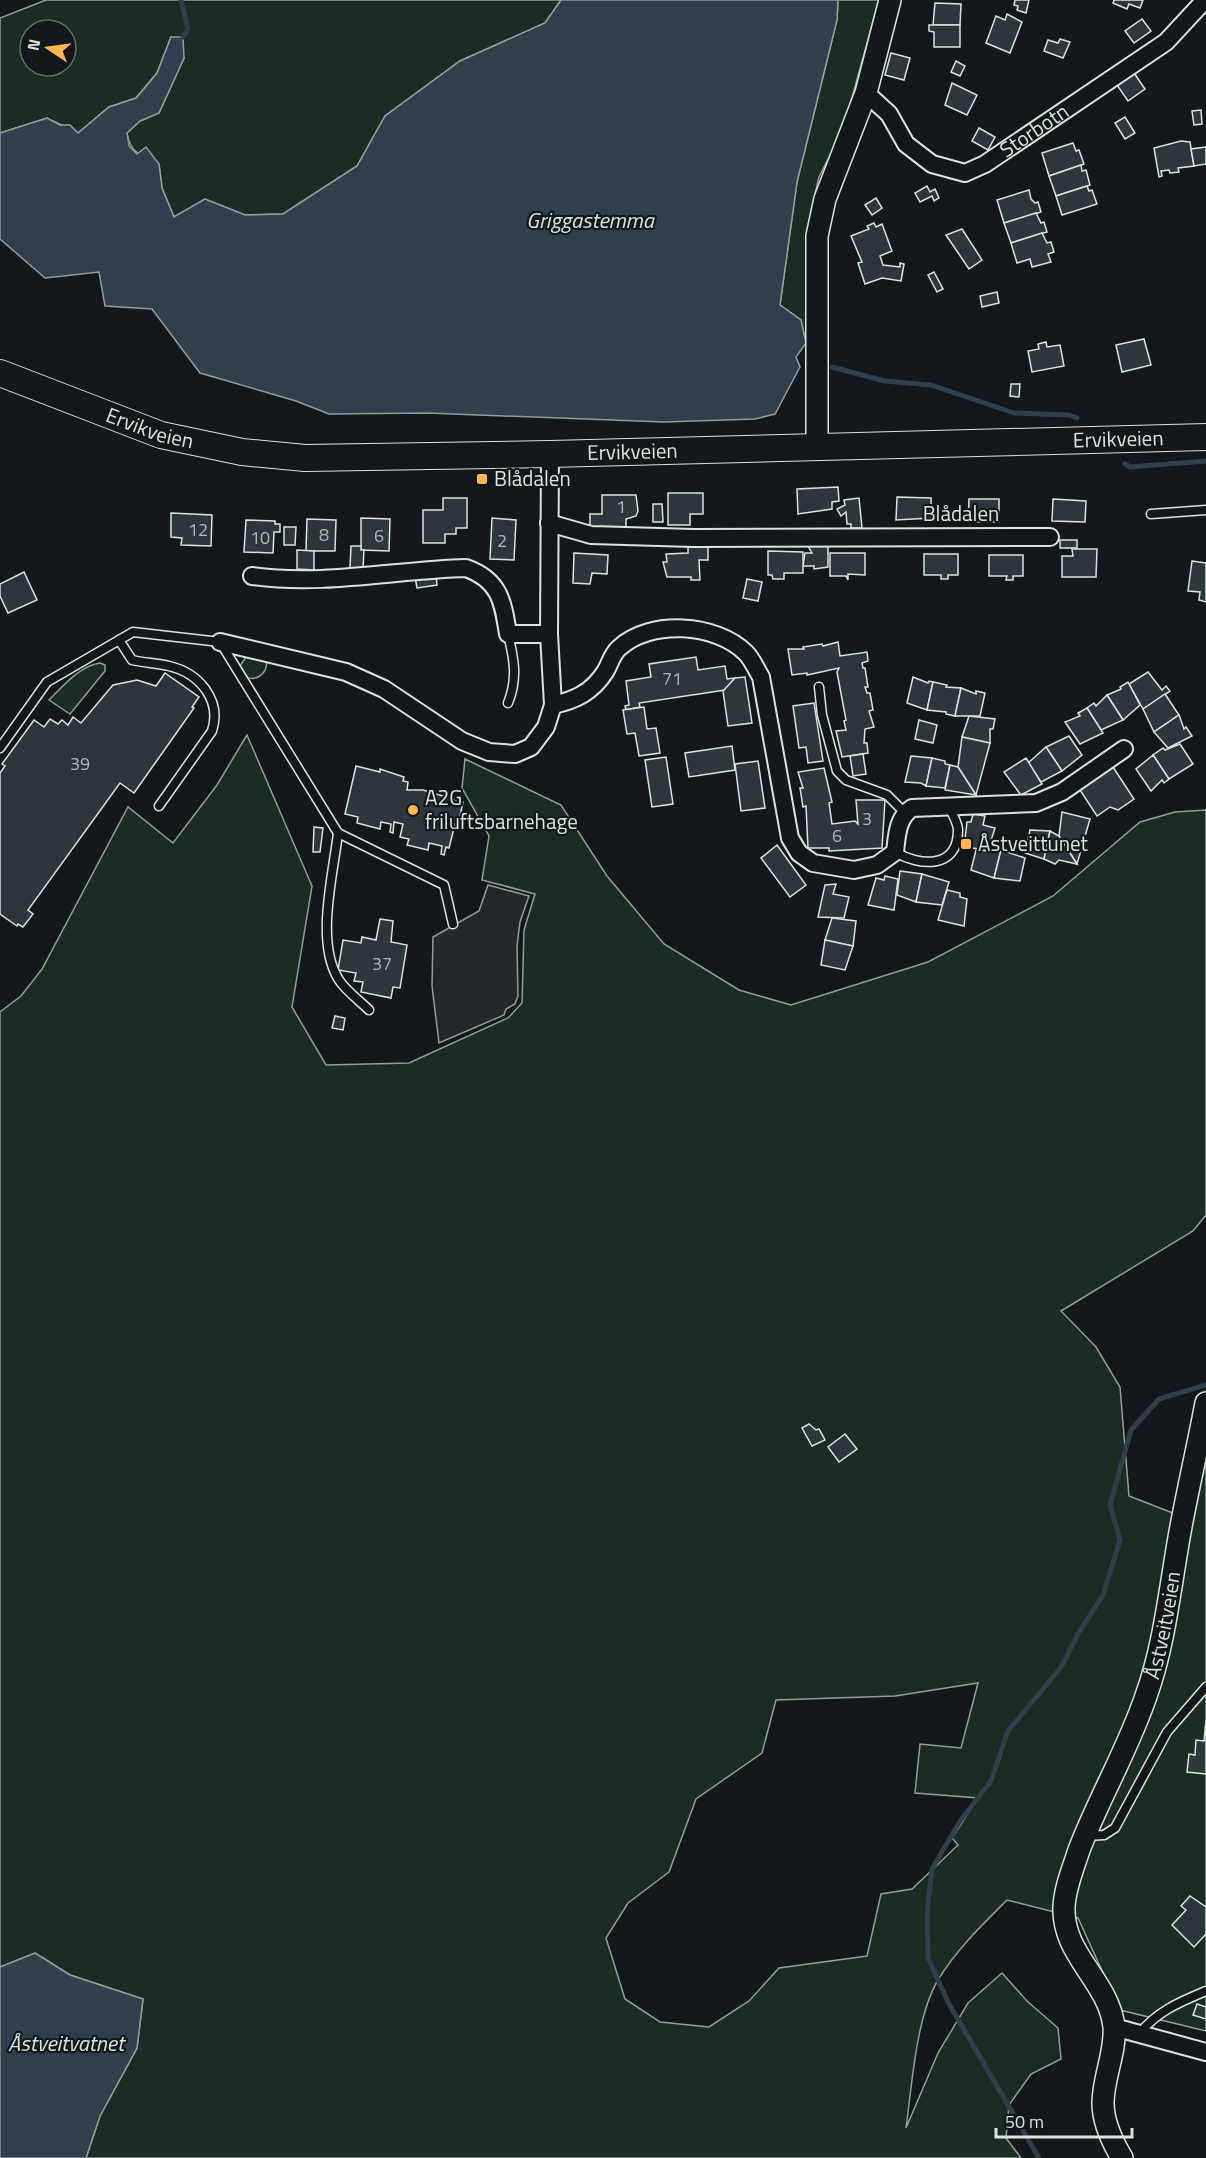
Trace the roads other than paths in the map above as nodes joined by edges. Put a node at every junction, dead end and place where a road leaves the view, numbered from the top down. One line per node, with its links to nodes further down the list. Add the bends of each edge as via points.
1 (890, 0): 3 (street)
2 (1205, 0): 3 (street, Storbotn, via 1166,42 985,164 964,173 932,164 906,144 889,114)
3 (866, 93): 6 (street, via 825,199 817,237)
4 (0, 373): 7 (main road, Ervikveien, via 161,435 242,452 305,458)
5 (1206, 437): 6 (main road, Ervikveien)
6 (817, 448): 7 (main road, Ervikveien)
7 (550, 454): 10 (street)
8 (1206, 510): 9 (lane)
9 (1151, 514)
10 (549, 523): 11 (street, Blådalen, via 591,535 693,538); 13 (street)
11 (1050, 537)
12 (252, 576): 14 (street, via 323,579 466,568 481,573 494,585)
13 (549, 634): 14 (street); 20 (street)
14 (510, 639): 17 (lane); 19 (lane, via 515,662)
15 (119, 640): 16 (lane, via 133,632); 21 (lane, via 47,682); 23 (lane, via 132,660 187,673 202,684 213,703 216,719 212,731)
16 (220, 642): 20 (street, via 346,672 384,689 462,741 489,752 515,754 531,747 546,727); 26 (lane)
17 (505, 660)
18 (819, 687): 25 (lane, via 837,771 846,780 887,795)
19 (507, 703)
20 (553, 705): 27 (street, via 590,692 617,649 636,636 666,628 699,631 729,640 747,654 761,677 790,838 800,853 813,863 854,870 877,865)
21 (0, 748)
22 (1124, 749): 24 (street, via 1062,792 1036,803)
23 (159, 806)
24 (950, 808): 25 (street, via 912,808); 27 (lane, via 958,829 954,844 943,858 927,864)
25 (905, 813): 27 (street, via 898,827)
26 (338, 833): 28 (lane, via 444,885); 29 (lane, via 326,930 327,956 340,981)
27 (895, 852)
28 (453, 924)
29 (369, 1010)
30 (1206, 1402): 32 (street, Åstveitveien, via 1165,1630 1146,1697)
31 (1206, 1687): 32 (lane, via 1167,1732 1115,1828 1104,1835)
32 (1085, 1836): 34 (street, Åstveitveien, via 1066,1888 1066,1930 1076,1954 1103,1992)
33 (1206, 1991): 35 (lane, via 1168,2007)
34 (1114, 2027): 35 (street); 37 (street, Åstveitveien, via 1103,2103 1112,2142)
35 (1139, 2034): 36 (street)
36 (1206, 2052)
37 (1122, 2158)

